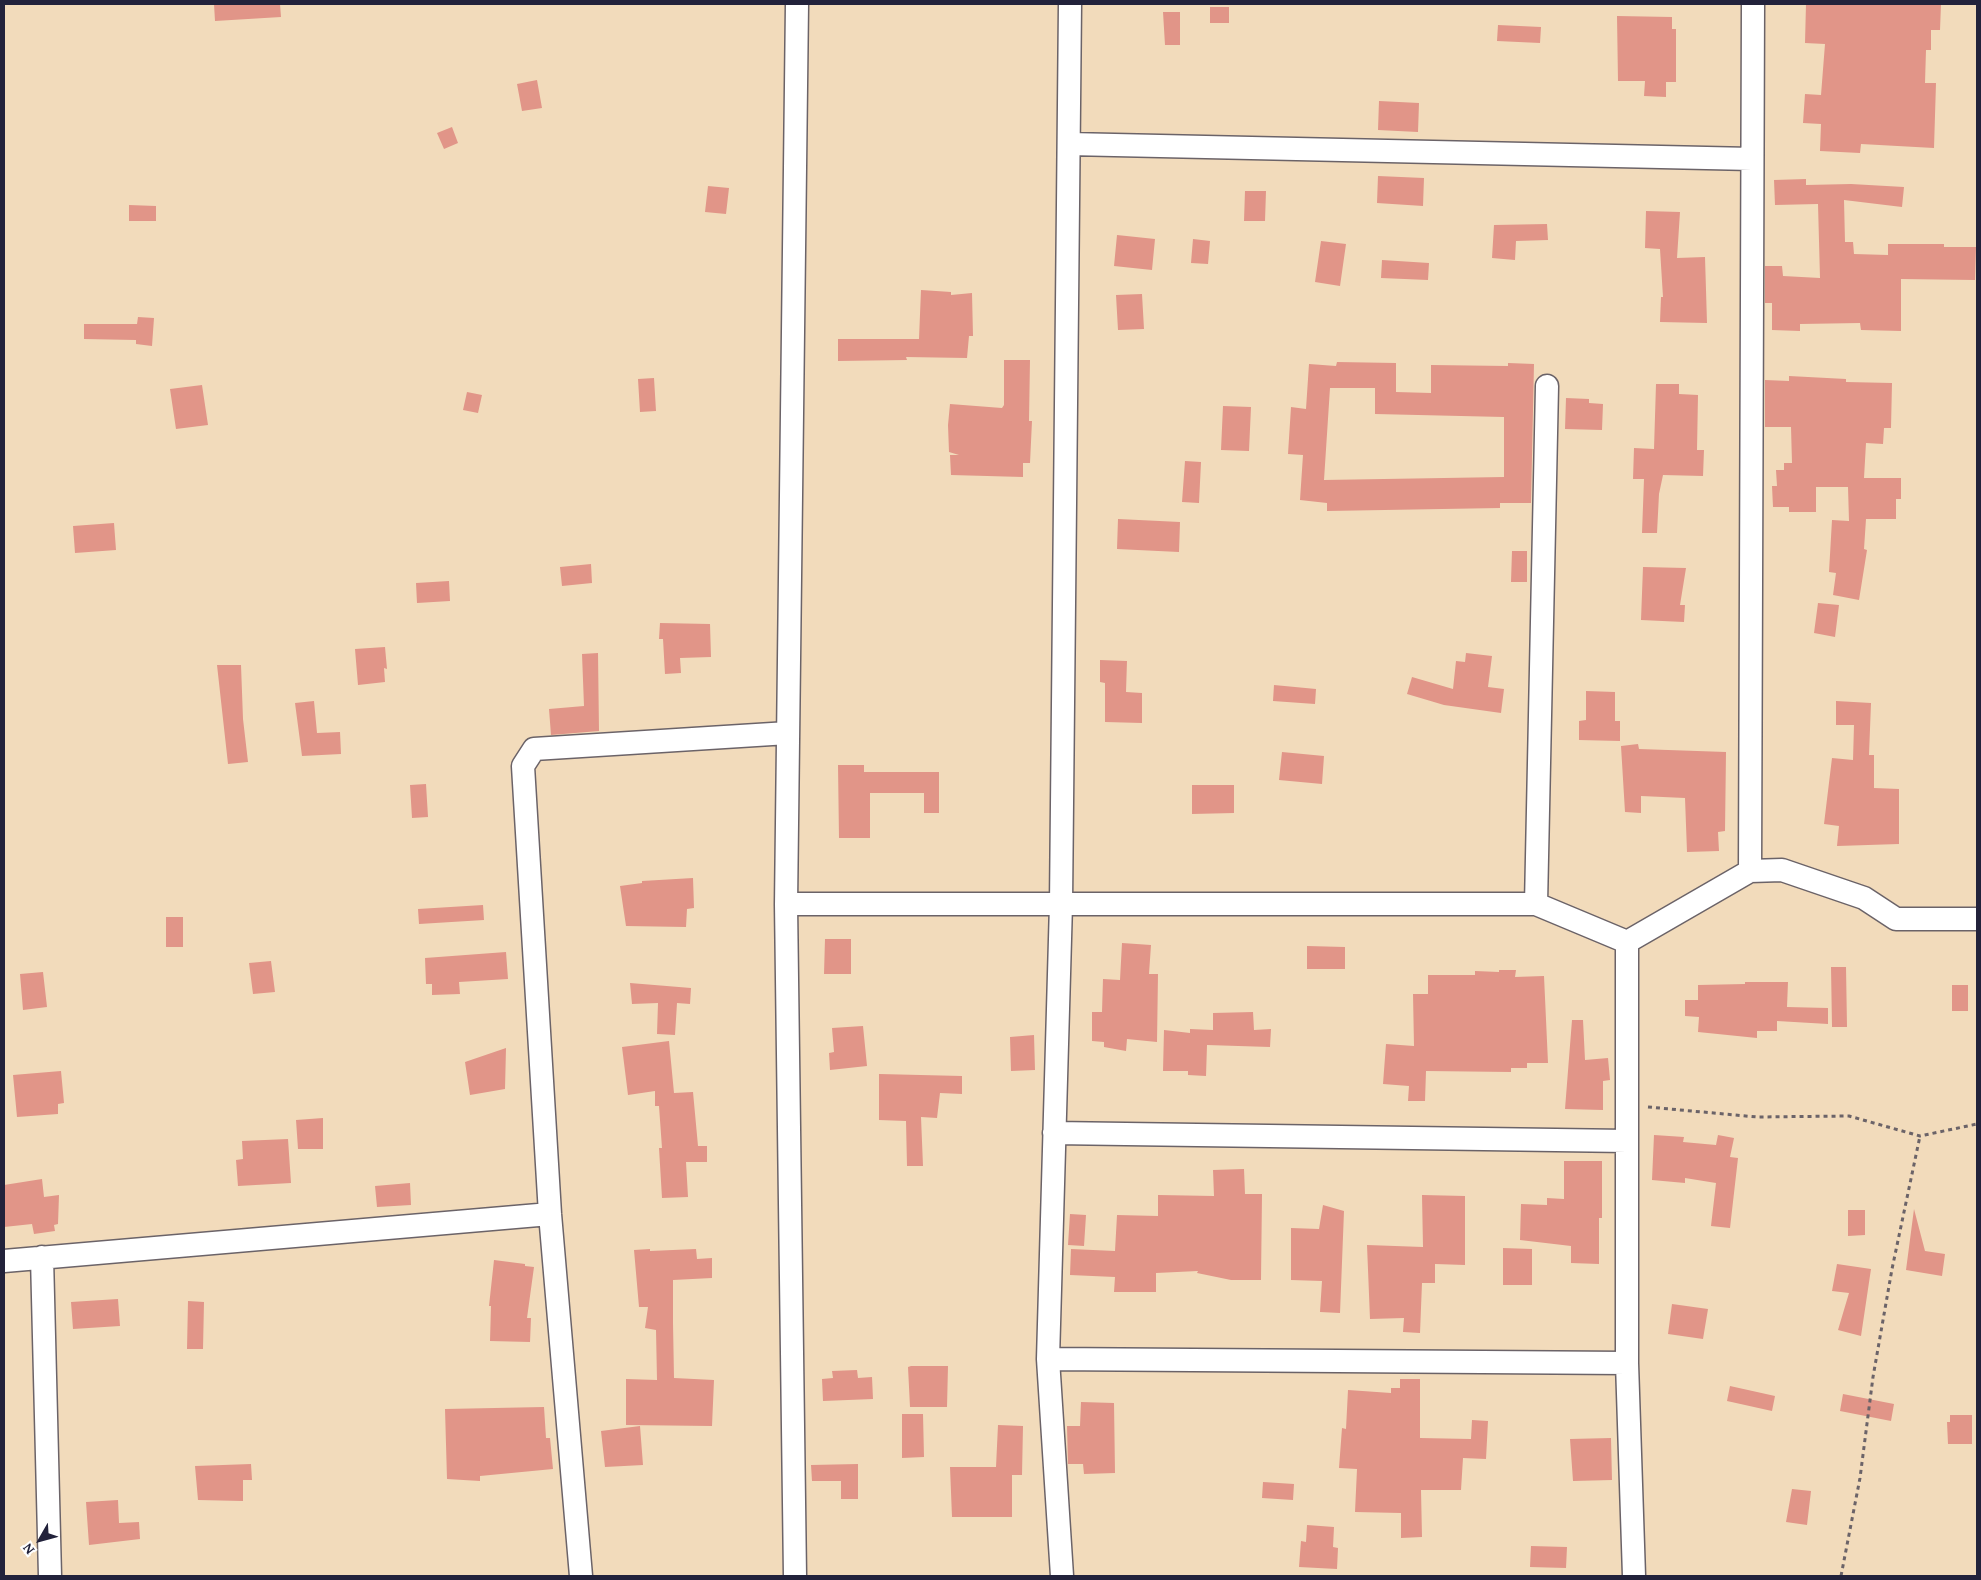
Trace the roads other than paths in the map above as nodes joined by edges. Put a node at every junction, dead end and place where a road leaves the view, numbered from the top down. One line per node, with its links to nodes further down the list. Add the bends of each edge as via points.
1 (797, 4): 7 (street)
2 (1070, 4): 4 (street)
3 (1753, 4): 5 (street)
4 (1068, 144): 5 (street); 10 (street)
5 (1752, 159): 8 (street)
6 (1547, 386): 11 (street)
7 (788, 733): 9 (street); 16 (street, via 534,749 523,766)
8 (1750, 871): 12 (street, via 1782,870 1864,898 1896,919); 13 (street)
9 (786, 904): 10 (street); 23 (street)
10 (1061, 904): 11 (street); 14 (street)
11 (1536, 904): 13 (street)
12 (1977, 919)
13 (1627, 942): 15 (street)
14 (1054, 1133): 15 (street); 19 (street)
15 (1627, 1141): 20 (street)
16 (550, 1214): 17 (street); 22 (street)
17 (42, 1257): 18 (street); 21 (street)
18 (4, 1260)
19 (1048, 1359): 20 (street); 24 (street)
20 (1627, 1363): 25 (street)
21 (50, 1576)
22 (581, 1576)
23 (795, 1576)
24 (1062, 1576)
25 (1634, 1576)

